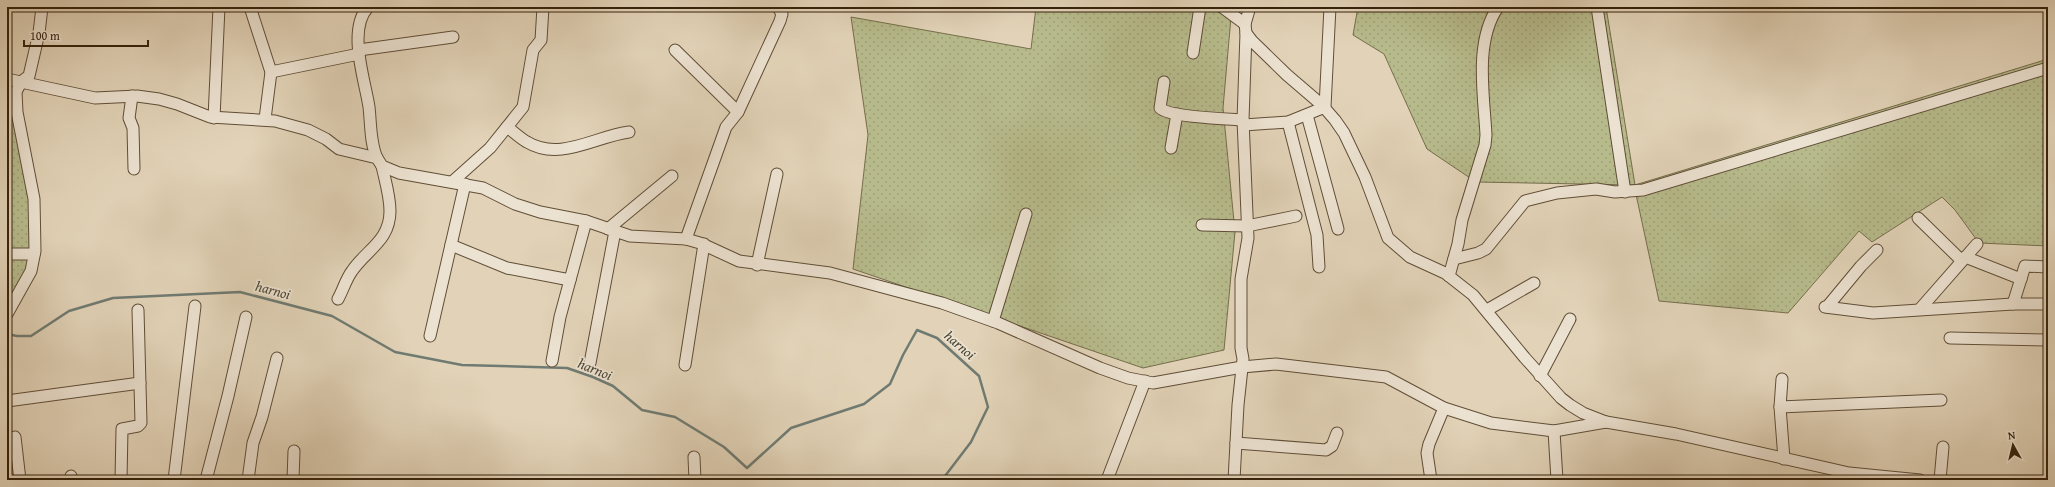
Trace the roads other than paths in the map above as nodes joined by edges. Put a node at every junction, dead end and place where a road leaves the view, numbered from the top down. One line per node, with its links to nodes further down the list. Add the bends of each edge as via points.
1 (42, 7): 21 (street, via 29,76)
2 (219, 7): 28 (street)
3 (250, 7): 19 (street)
4 (368, 7): 16 (street, via 359,26)
5 (543, 7): 32 (street, via 541,40 533,50 523,107)
6 (778, 7): 25 (street, via 782,14 780,22)
7 (1200, 7): 17 (street)
8 (1222, 7): 13 (street)
9 (1250, 7): 13 (street)
10 (1330, 7): 24 (street)
11 (1498, 7): 57 (street, via 1493,15 1482,58 1485,145 1462,220)
12 (1597, 7): 41 (street)
13 (1246, 29): 24 (street, via 1252,41); 31 (street)
14 (453, 37): 16 (street)
15 (675, 50): 25 (street)
16 (359, 52): 19 (street); 35 (street, via 372,125 372,148)
17 (1193, 53)
18 (2048, 68): 41 (street, via 1731,165 1643,190)
19 (271, 72): 29 (street)
20 (7, 79): 21 (street)
21 (21, 82): 23 (street, via 96,98); 56 (street, via 16,92 17,112 34,199)
22 (1164, 82): 26 (street, via 1160,108)
23 (132, 96): 28 (street, via 159,99); 36 (street, via 129,118 133,128)
24 (1324, 107): 27 (street); 62 (street, via 1344,133 1355,155 1388,238 1410,256)
25 (738, 112): 50 (street, via 726,127)
26 (1177, 114): 31 (street); 34 (street)
27 (1307, 115): 30 (street); 48 (street)
28 (214, 118): 29 (street)
29 (265, 119): 35 (street, via 308,130 339,148)
30 (1288, 122): 31 (street); 60 (street, via 1316,235)
31 (1244, 123): 47 (street)
32 (507, 127): 33 (street, via 528,143 561,149); 39 (street, via 490,148)
33 (629, 132)
34 (1171, 148)
35 (379, 162): 39 (street, via 399,173); 66 (street, via 390,212 385,232 380,243 351,272)
36 (134, 169)
37 (777, 174): 59 (street)
38 (672, 176): 49 (street)
39 (452, 182): 40 (street)
40 (466, 184): 45 (street, via 540,212); 53 (street)
41 (1625, 192): 57 (street, via 1596,188 1557,193 1525,201 1486,249)
42 (1026, 214): 76 (street)
43 (1296, 216): 47 (street)
44 (1918, 218): 58 (street)
45 (586, 221): 49 (street); 64 (street)
46 (1202, 225): 47 (street)
47 (1247, 226): 84 (street, via 1242,279)
48 (1338, 229)
49 (612, 230): 50 (street, via 630,236); 82 (street)
50 (686, 239): 51 (street)
51 (704, 244): 59 (street, via 739,261); 83 (street)
52 (1977, 244): 58 (street)
53 (451, 245): 64 (street, via 507,268); 77 (street)
54 (1877, 250): 70 (street, via 1826,307 1873,313)
55 (7, 254): 56 (street)
56 (34, 254): 73 (street, via 31,272)
57 (1454, 259): 62 (street)
58 (1964, 259): 63 (street); 70 (street)
59 (758, 265): 76 (street, via 830,273 942,303)
60 (1319, 267)
61 (2048, 267): 63 (street, via 2025,266)
62 (1449, 276): 72 (street)
63 (2021, 279): 67 (street)
64 (570, 280): 81 (street)
65 (1534, 283): 72 (street)
66 (338, 299)
67 (2013, 304): 68 (street); 70 (street)
68 (2048, 304)
69 (195, 306): 105 (street)
70 (1920, 309)
71 (138, 310): 88 (street)
72 (1487, 310): 85 (street)
73 (9, 311)
74 (246, 317): 106 (street)
75 (1570, 319): 85 (street)
76 (993, 321): 87 (street, via 1100,368)
77 (430, 336)
78 (1950, 338): 79 (street)
79 (2048, 340)
80 (277, 358): 107 (street, via 253,443)
81 (552, 361)
82 (590, 363)
83 (686, 365)
84 (1242, 367): 87 (street, via 1153,383); 92 (street, via 1276,364 1386,377); 97 (street)
85 (1540, 376): 93 (street, via 1570,405)
86 (1782, 379): 91 (street)
87 (1145, 381): 110 (street)
88 (140, 383): 90 (street); 104 (street, via 141,423 122,429)
89 (1941, 400): 91 (street)
90 (7, 401)
91 (1780, 407): 101 (street)
92 (1444, 408): 94 (street, via 1491,423); 112 (street, via 1428,449)
93 (1606, 422): 94 (street); 101 (street, via 1676,434)
94 (1554, 431): 113 (street)
95 (1337, 433): 97 (street, via 1332,446 1326,450)
96 (15, 437): 103 (street)
97 (1236, 443): 111 (street)
98 (1944, 447): 115 (street)
99 (294, 451): 108 (street)
100 (694, 457): 109 (street)
101 (1784, 459): 102 (street)
102 (1846, 476): 114 (street)
103 (20, 480)
104 (121, 480)
105 (174, 480)
106 (206, 480)
107 (248, 480)
108 (293, 480)
109 (695, 480)
110 (1106, 480)
111 (1234, 480)
112 (1431, 480)
113 (1557, 480)
114 (1920, 480)
115 (1940, 480)

